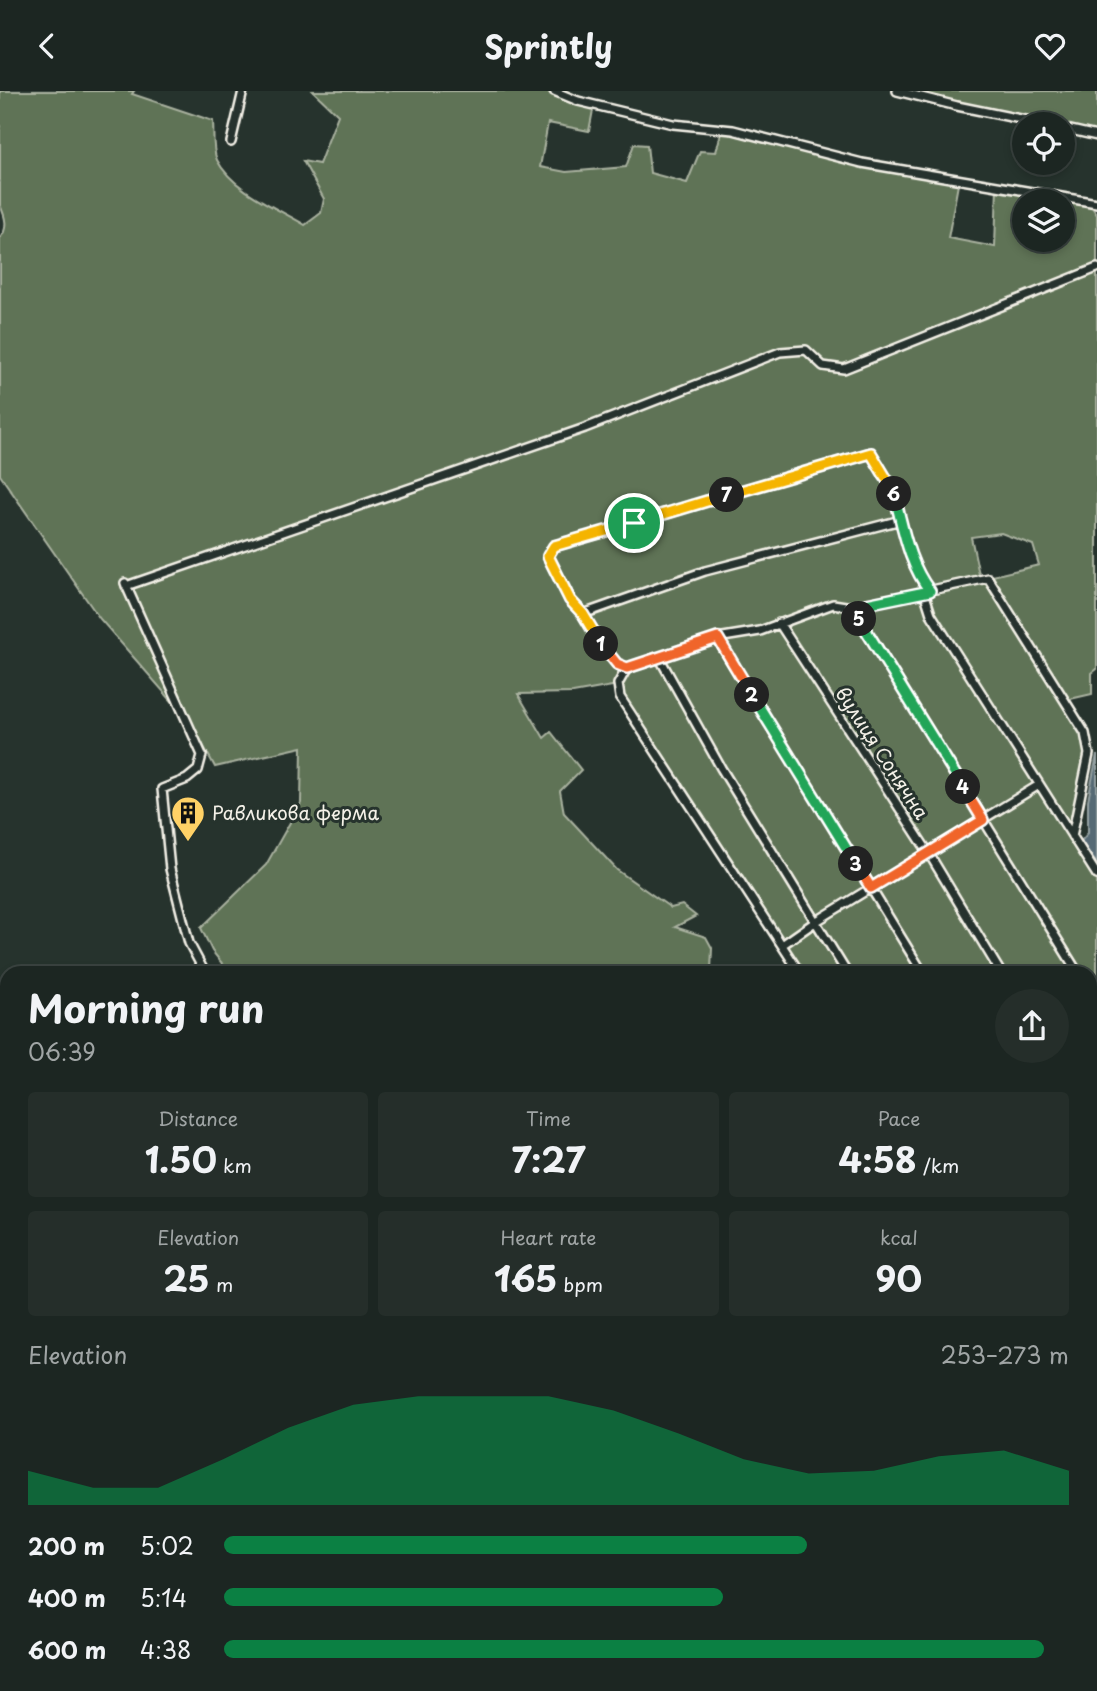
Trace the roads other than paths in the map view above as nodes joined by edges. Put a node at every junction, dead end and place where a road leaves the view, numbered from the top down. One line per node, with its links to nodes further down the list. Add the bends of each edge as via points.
1 (243, 91): 7 (street)
2 (897, 91): 4 (street)
3 (557, 92): 8 (street, via 673,124 733,130 862,163)
4 (1012, 117)
5 (1075, 131): 6 (street)
6 (1097, 136)
7 (232, 142)
8 (1097, 203)
9 (1097, 268): 26 (street, via 844,369 822,366 806,350 780,352 585,428 125,585 202,755 198,771 162,789 170,869 188,943)
10 (901, 520): 11 (street); 13 (street, via 705,571); 13 (street, via 892,488 871,453 554,546 548,556 570,600)
11 (927, 592): 12 (street); 18 (street, via 931,614); 20 (street, via 988,577 1086,733 1089,754)
12 (852, 607): 14 (street, via 833,604); 19 (street)
13 (583, 614): 17 (street, via 617,664)
14 (779, 623): 15 (street); 21 (street, вулиця Сонячна)
15 (718, 638): 16 (street); 23 (street)
16 (659, 657): 17 (street); 24 (street)
17 (627, 668): 25 (street, via 618,684 620,697)
18 (1039, 785): 19 (street); 20 (street)
19 (983, 820): 21 (street); 31 (street)
20 (1072, 836): 22 (street)
21 (928, 852): 23 (street); 30 (street, вулиця Сонячна)
22 (1097, 875)
23 (871, 888): 24 (street); 29 (street)
24 (815, 922): 25 (street); 28 (street)
25 (782, 945): 27 (street)
26 (201, 966)
27 (796, 966)
28 (843, 966)
29 (919, 966)
30 (997, 966)
31 (1074, 966)

